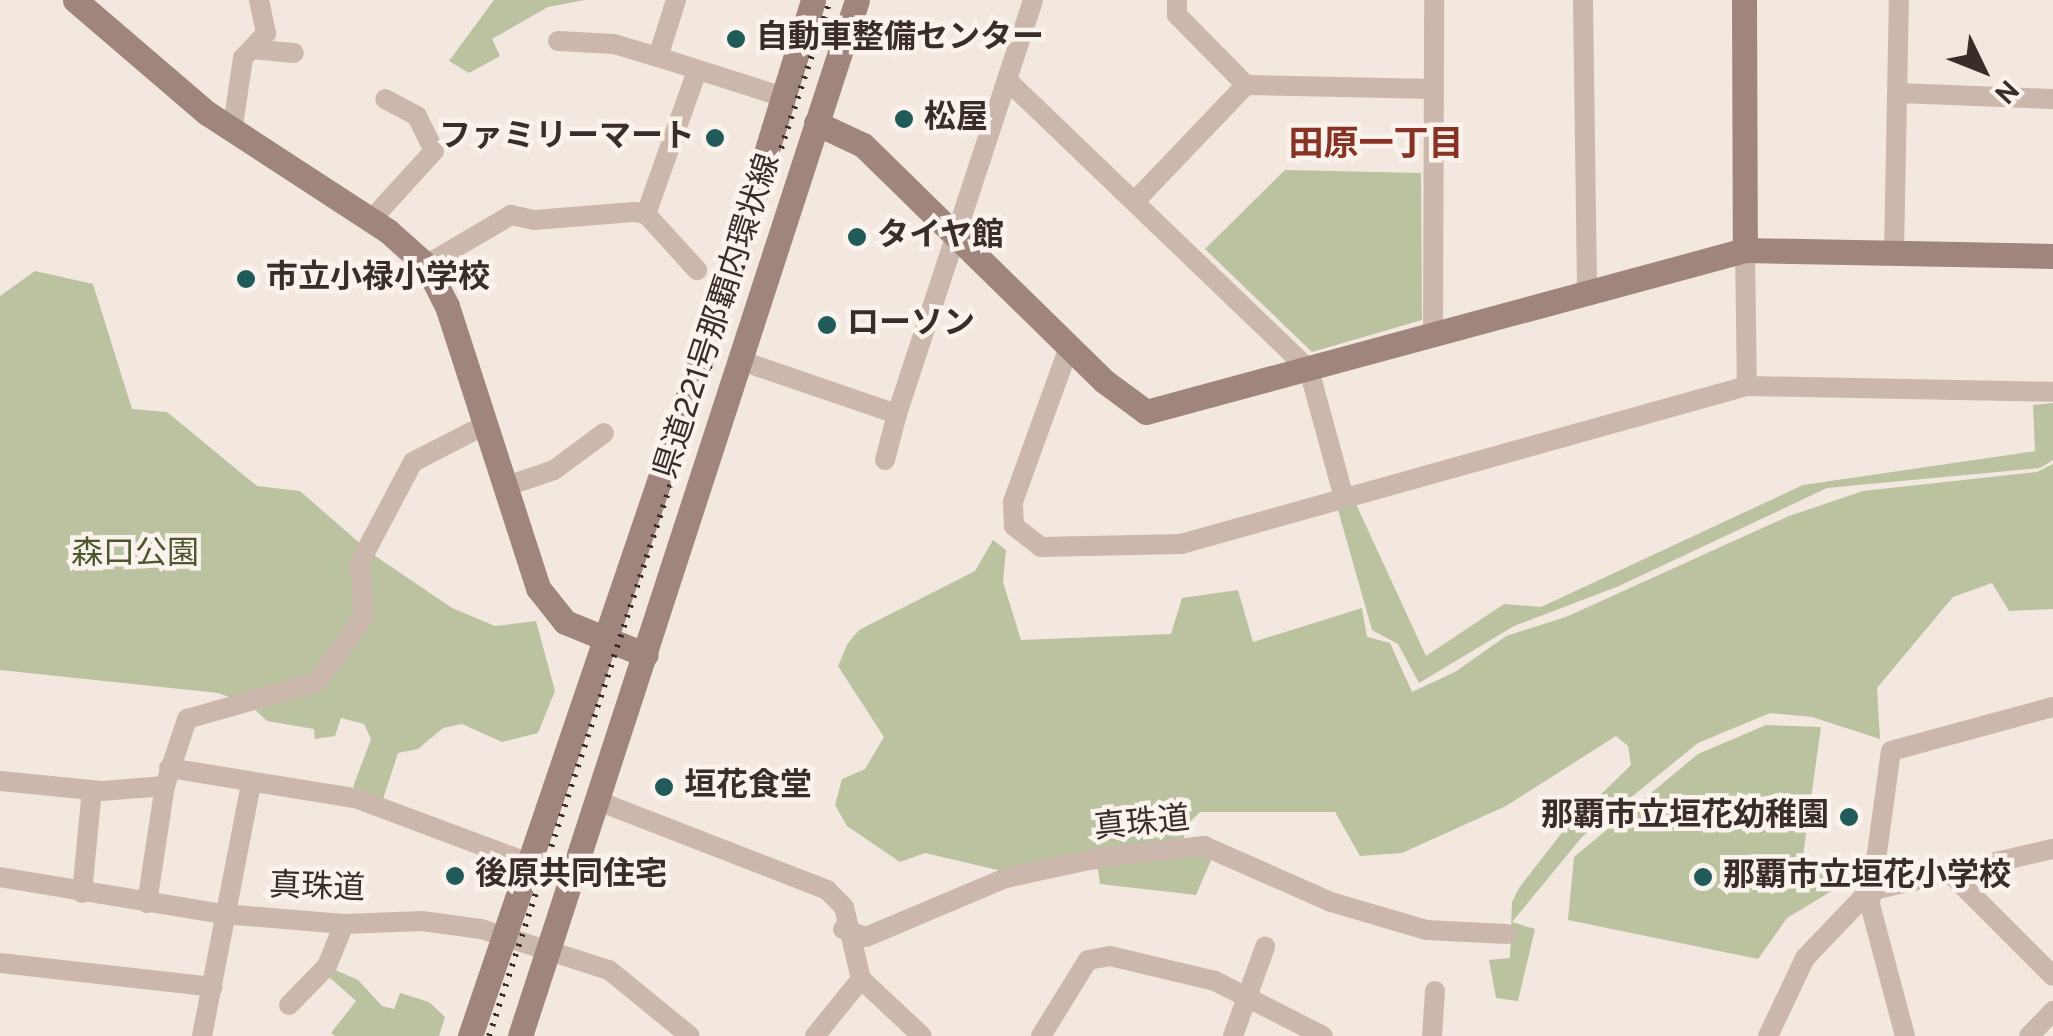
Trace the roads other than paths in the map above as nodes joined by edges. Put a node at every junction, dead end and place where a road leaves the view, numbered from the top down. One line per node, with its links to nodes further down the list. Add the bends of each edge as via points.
1 (75, 0): 25 (main road)
2 (258, 0): 13 (street, via 268,22)
3 (676, 0): 15 (street)
4 (813, 0): 21 (main road, 県道221号那覇内環状線)
5 (856, 0): 24 (main road, 県道221号那覇内環状線)
6 (1033, 0): 17 (street)
7 (1177, 0): 18 (street, via 1177,16)
8 (1434, 0): 19 (street)
9 (1582, 0): 35 (street)
10 (1744, 0): 30 (main road)
11 (1898, 0): 20 (street)
12 (558, 41): 15 (street, via 614,44)
13 (252, 49): 14 (street); 25 (street, via 243,58)
14 (294, 53)
15 (658, 57): 16 (street)
16 (696, 71): 21 (street); 27 (street)
17 (1007, 80): 26 (street); 29 (street)
18 (1246, 85): 19 (street); 26 (street)
19 (1434, 89): 36 (street)
20 (1898, 93): 22 (street); 31 (street)
21 (783, 97): 48 (main road, 県道221号那覇内環状線)
22 (2053, 98)
23 (385, 99): 28 (street, via 417,116 434,151)
24 (816, 123): 29 (main road, via 863,146); 38 (main road, 県道221号那覇内環状線)
25 (232, 132): 28 (main road)
26 (1137, 199): 39 (street)
27 (646, 214): 33 (street, via 534,220 510,215); 34 (street)
28 (371, 220): 33 (main road)
29 (954, 236): 37 (main road); 42 (street)
30 (1745, 250): 31 (main road); 35 (main road); 40 (street)
31 (1894, 253): 32 (main road)
32 (2053, 256)
33 (426, 265): 43 (main road, via 448,306)
34 (697, 270)
35 (1587, 294): 36 (main road)
36 (1433, 336): 39 (main road)
37 (1068, 348): 39 (main road, via 1146,412); 47 (street, via 1013,502 1014,526 1031,544 1181,544)
38 (738, 360): 42 (street); 49 (main road, 県道221号那覇内環状線)
39 (1309, 370): 47 (street)
40 (1746, 386): 41 (street); 47 (street)
41 (2053, 392)
42 (898, 414): 45 (street)
43 (485, 425): 46 (main road); 51 (street, via 413,462 360,562 364,617 317,682 194,714 182,727)
44 (604, 432): 46 (street, via 554,470)
45 (885, 460)
46 (504, 487): 48 (main road, via 538,588 565,622)
47 (1344, 498)
48 (607, 642): 49 (main road); 57 (main road, 県道221号那覇内環状線)
49 (646, 655): 55 (main road, 県道221号那覇内環状線)
50 (2053, 708): 60 (street, via 1891,750)
51 (167, 777): 53 (street); 54 (street); 62 (street)
52 (0, 780): 54 (street)
53 (251, 783): 57 (street, via 356,798); 63 (street)
54 (92, 790): 61 (street)
55 (598, 801): 65 (street, via 827,890 844,907); 69 (main road, 県道221号那覇内環状線)
56 (2053, 848): 58 (street)
57 (529, 863): 67 (main road, 県道221号那覇内環状線)
58 (1951, 874): 60 (street); 71 (street)
59 (0, 877): 61 (street, 真珠道)
60 (1869, 891): 88 (street, via 1805,958); 89 (street)
61 (82, 892): 62 (street, 真珠道)
62 (147, 903): 63 (street, 真珠道)
63 (224, 914): 64 (street, 真珠道); 73 (street)
64 (344, 924): 67 (street, 真珠道, via 422,921); 76 (street, via 326,966)
65 (848, 931): 66 (street, 真珠道, via 866,937 1006,878 1104,857 1204,846 1331,902 1426,930); 72 (street)
66 (1507, 934)
67 (504, 936): 69 (street, 真珠道); 79 (main road, 県道221号那覇内環状線)
68 (1265, 947): 75 (street)
69 (551, 948): 80 (main road, 県道221号那覇内環状線); 81 (street, 真珠道, via 623,980)
70 (0, 963): 73 (street)
71 (2053, 976)
72 (861, 978): 82 (street); 83 (street)
73 (213, 988): 78 (street)
74 (1435, 992): 87 (street)
75 (1243, 998): 84 (street, via 1215,981 1096,956); 85 (street); 86 (street)
76 (288, 1005)
77 (2053, 1010): 90 (street)
78 (202, 1036)
79 (470, 1036)
80 (520, 1036)
81 (690, 1036)
82 (815, 1036)
83 (922, 1036)
84 (1041, 1036)
85 (1234, 1036)
86 (1323, 1036)
87 (1432, 1036)
88 (1768, 1036)
89 (1905, 1036)
90 (2029, 1036)

